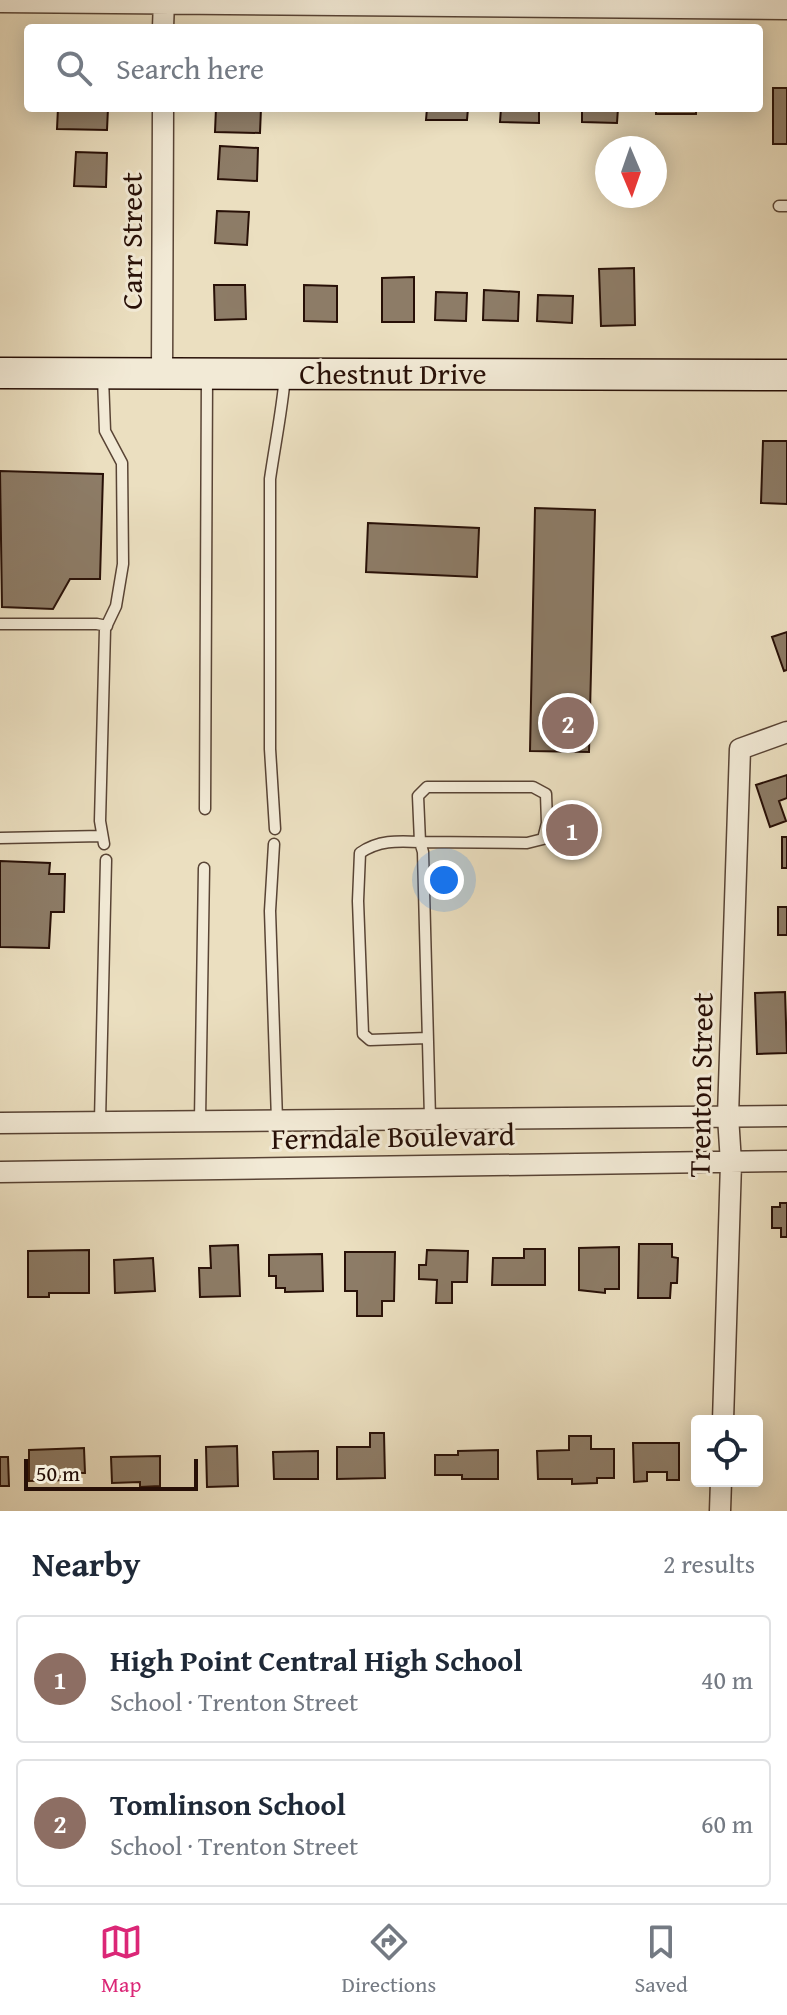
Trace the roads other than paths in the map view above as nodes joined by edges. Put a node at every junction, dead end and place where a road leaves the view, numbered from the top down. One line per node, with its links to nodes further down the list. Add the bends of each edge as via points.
1 (0, 2): 2 (street)
2 (164, 2): 3 (street); 4 (street)
3 (787, 9)
4 (163, 24)
5 (163, 112): 8 (street, Carr Street)
6 (0, 373): 7 (street, Chestnut Drive)
7 (103, 373): 8 (street, Chestnut Drive); 13 (lane, via 105,431 122,463 123,564)
8 (162, 373): 9 (street, Chestnut Drive)
9 (207, 373): 10 (street, Chestnut Drive); 15 (lane)
10 (285, 374): 11 (street, Chestnut Drive); 16 (lane, via 270,479)
11 (787, 375)
12 (0, 624): 13 (lane)
13 (107, 626): 17 (lane, via 103,840)
14 (787, 732): 23 (street, Trenton Street, via 740,749)
15 (205, 809)
16 (275, 829)
17 (0, 838)
18 (420, 842): 18 (lane, via 543,839 546,794 533,787 427,787 418,796); 22 (lane); 22 (lane, via 388,841 360,853 362,1019 363,1034 370,1040)
19 (274, 844): 27 (lane, via 270,911)
20 (106, 860): 28 (lane)
21 (204, 868): 26 (lane)
22 (427, 1038): 25 (lane)
23 (728, 1116): 24 (street, Ferndale Boulevard); 25 (street, Ferndale Boulevard); 31 (street, Trenton Street)
24 (787, 1116)
25 (430, 1118): 27 (street, Ferndale Boulevard)
26 (200, 1120): 27 (street, Ferndale Boulevard); 28 (street, Ferndale Boulevard)
27 (277, 1120)
28 (100, 1121): 29 (street, Ferndale Boulevard)
29 (0, 1123)
30 (787, 1161): 31 (street, Ferndale Boulevard)
31 (731, 1163): 32 (street, Ferndale Boulevard); 33 (street, Trenton Street)
32 (0, 1172)
33 (723, 1415)
34 (721, 1487): 35 (street)
35 (720, 1511)

